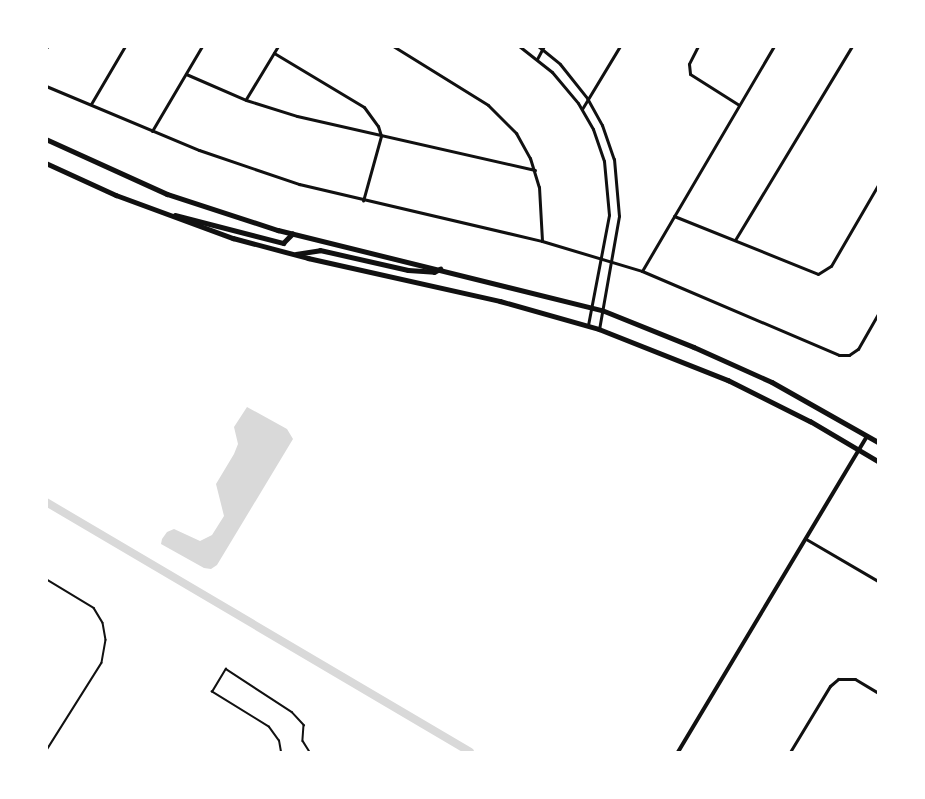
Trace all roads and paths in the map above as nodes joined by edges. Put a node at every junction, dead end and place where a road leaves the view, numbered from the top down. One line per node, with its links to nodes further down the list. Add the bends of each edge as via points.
1 (125, 46): 18 (street)
2 (202, 46): 14 (street)
3 (278, 46): 12 (street)
4 (393, 46): 25 (street, via 492,109 516,133)
5 (519, 46): 13 (street)
6 (538, 46): 11 (street)
7 (620, 46): 16 (street)
8 (698, 46): 19 (street, via 689,69 694,78)
9 (774, 46): 19 (street)
10 (852, 46): 33 (street)
11 (543, 48): 13 (street); 16 (street)
12 (274, 53): 17 (street); 22 (street, via 364,107)
13 (537, 59): 20 (street)
14 (186, 74): 17 (street); 21 (street)
15 (46, 86): 18 (street)
16 (588, 99): 20 (street); 26 (street, via 606,135)
17 (246, 100): 22 (street)
18 (91, 104): 21 (street)
19 (740, 105): 31 (street)
20 (582, 109): 27 (street, via 600,148)
21 (152, 132): 29 (street, via 252,169)
22 (381, 136): 25 (street); 29 (street)
23 (46, 139): 32 (main road, via 167,194)
24 (46, 163): 30 (main road)
25 (535, 170): 34 (street, via 542,204)
26 (617, 174): 27 (street); 37 (street, via 619,216)
27 (606, 176): 36 (street, via 609,215)
28 (879, 185): 33 (street, via 823,273 813,273)
29 (363, 201): 34 (street)
30 (161, 212): 32 (main road, via 283,243); 35 (main road)
31 (674, 216): 33 (street); 39 (street)
32 (292, 234): 38 (main road)
33 (735, 241)
34 (542, 242): 36 (street)
35 (292, 255): 38 (main road, via 320,250 408,270); 43 (main road, via 500,301)
36 (602, 259): 37 (street); 40 (street)
37 (612, 262): 39 (street); 41 (street)
38 (440, 269): 40 (main road)
39 (642, 271): 42 (street, via 839,355 849,355 858,349)
40 (592, 307): 41 (main road); 43 (street)
41 (602, 310): 44 (street); 45 (main road, via 772,382)
42 (879, 314)
43 (588, 326): 44 (main road)
44 (598, 329): 47 (main road, via 728,380)
45 (868, 435): 46 (main road); 47 (street)
46 (879, 442)
47 (859, 449): 48 (main road); 49 (street)
48 (879, 461)
49 (806, 539): 51 (street); 56 (street)
50 (46, 579): 53 (lane, via 94,608 103,623 106,640 102,663)
51 (879, 580)
52 (879, 693): 57 (street, via 855,679 838,679)
53 (46, 752)
54 (281, 753): 55 (lane, via 279,741 269,727 212,692 226,669 292,712 304,725 303,741)
55 (310, 753)
56 (678, 753)
57 (790, 753)

